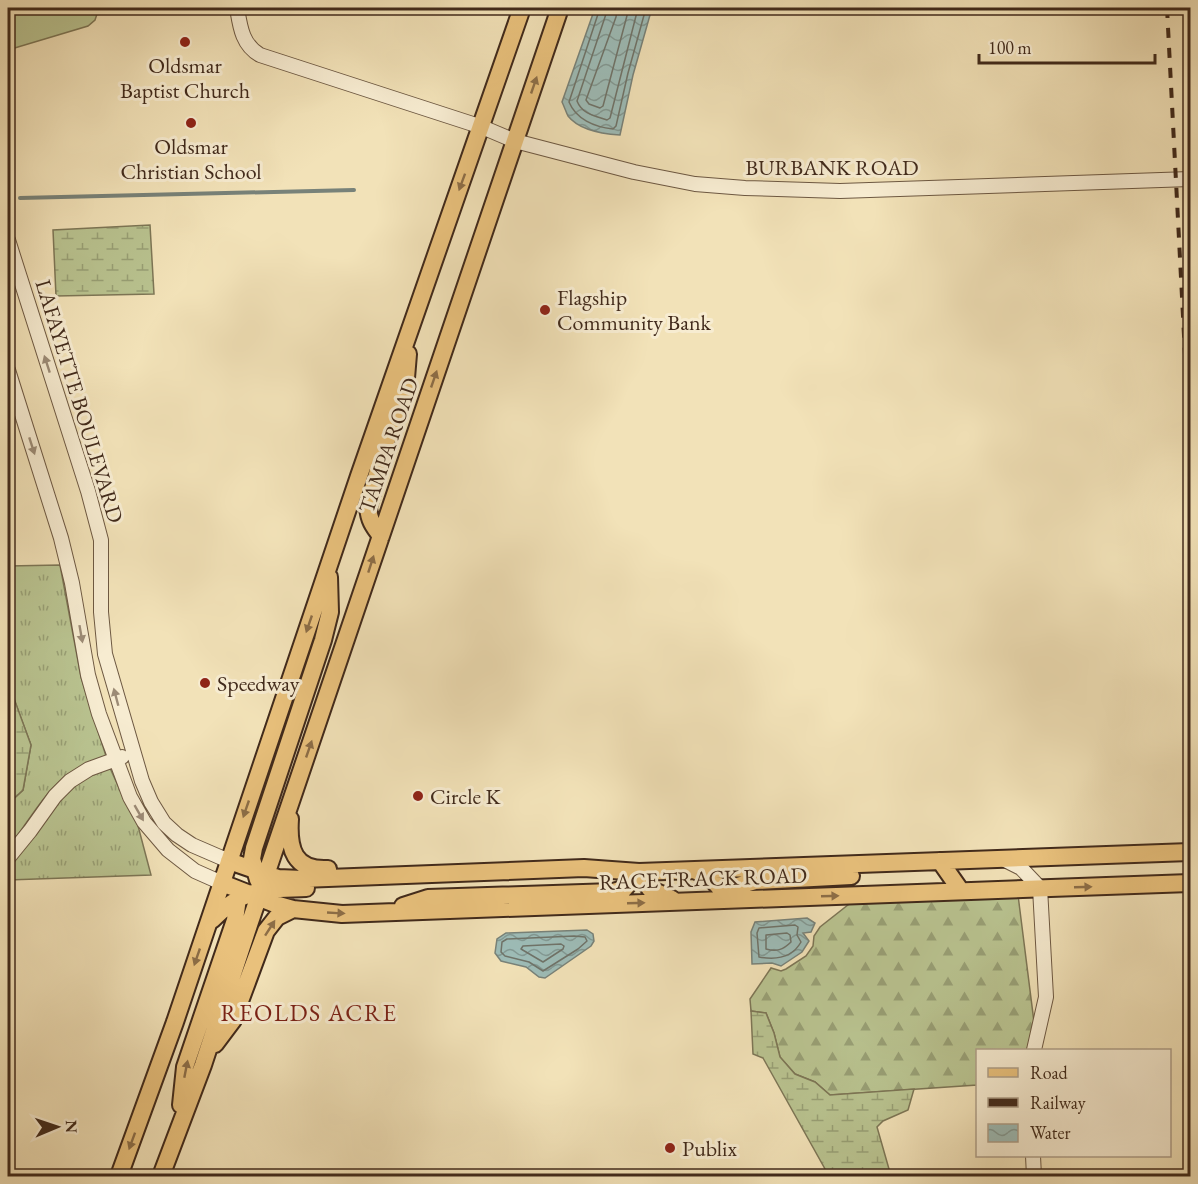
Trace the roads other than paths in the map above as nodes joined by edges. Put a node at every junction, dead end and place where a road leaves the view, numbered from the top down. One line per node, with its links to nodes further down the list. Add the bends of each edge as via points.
1 (237, 8): 4 (street, BURBANK ROAD, via 241,32 260,55)
2 (522, 8): 4 (main road, TAMPA ROAD)
3 (560, 8): 5 (main road, TAMPA ROAD, one-way to 3)
4 (482, 127): 5 (street, BURBANK ROAD); 8 (main road, TAMPA ROAD, one-way to 8)
5 (515, 141): 6 (street, BURBANK ROAD, via 634,172 695,184 745,188 840,191); 10 (main road, TAMPA ROAD, one-way to 5)
6 (1191, 179)
7 (8, 240): 12 (street, LAFAYETTE BOULEVARD, one-way to 7, via 105,654 98,530)
8 (410, 329): 10 (main road, via 405,390 368,507 372,526); 11 (main road, TAMPA ROAD)
9 (8, 370): 13 (street, one-way to 13, via 61,538 88,675)
10 (381, 536): 14 (main road, TAMPA ROAD, one-way to 10)
11 (329, 565): 18 (main road, TAMPA ROAD, one-way to 18); 26 (main road, via 330,612 257,834 252,859)
12 (132, 753): 13 (street); 18 (street, LAFAYETTE BOULEVARD, via 151,802 164,823 192,845)
13 (114, 760): 16 (street, via 70,781); 24 (street, one-way to 24, via 130,797 157,838 195,871)
14 (291, 804): 21 (main road, via 291,849 299,862 320,870 538,861); 26 (main road, TAMPA ROAD)
15 (1191, 852): 17 (main road, RACE TRACK ROAD)
16 (8, 858)
17 (1003, 859): 19 (main road, RACE TRACK ROAD); 27 (street, via 1021,868)
18 (229, 861): 24 (main road, TAMPA ROAD); 26 (main road); 26 (main road, RACE TRACK ROAD)
19 (940, 861): 20 (main road, RACE TRACK ROAD); 28 (main road)
20 (913, 862): 22 (main road, RACE TRACK ROAD); 29 (main road, via 884,874 755,880 738,886)
21 (584, 868): 23 (main road, RACE TRACK ROAD); 26 (main road, RACE TRACK ROAD, via 278,878)
22 (694, 870): 23 (main road, RACE TRACK ROAD); 29 (main road, via 720,886)
23 (639, 872): 26 (main road, via 531,880); 30 (main road, via 650,889); 32 (main road, via 624,889 613,892 428,898)
24 (222, 883): 26 (main road, RACE TRACK ROAD); 33 (main road, TAMPA ROAD)
25 (1191, 883): 27 (main road, RACE TRACK ROAD, one-way to 25)
26 (255, 888): 31 (main road, RACE TRACK ROAD); 33 (main road, via 227,904); 35 (main road); 36 (main road, one-way to 26, via 185,1067 235,920)
27 (1040, 888): 28 (main road, RACE TRACK ROAD); 34 (street, via 1046,997)
28 (961, 891): 29 (main road, RACE TRACK ROAD, one-way to 28)
29 (727, 900): 30 (main road, RACE TRACK ROAD)
30 (678, 902): 32 (main road, RACE TRACK ROAD, one-way to 30)
31 (293, 909): 32 (main road, RACE TRACK ROAD, one-way to 32); 35 (main road, one-way to 31, via 233,1020 266,931 277,917)
32 (379, 913)
33 (207, 925): 38 (main road, TAMPA ROAD, one-way to 38)
34 (1034, 1049)
35 (207, 1054): 36 (main road)
36 (178, 1127): 39 (main road)
37 (1033, 1157): 40 (street)
38 (119, 1176)
39 (161, 1176)
40 (1034, 1176)

